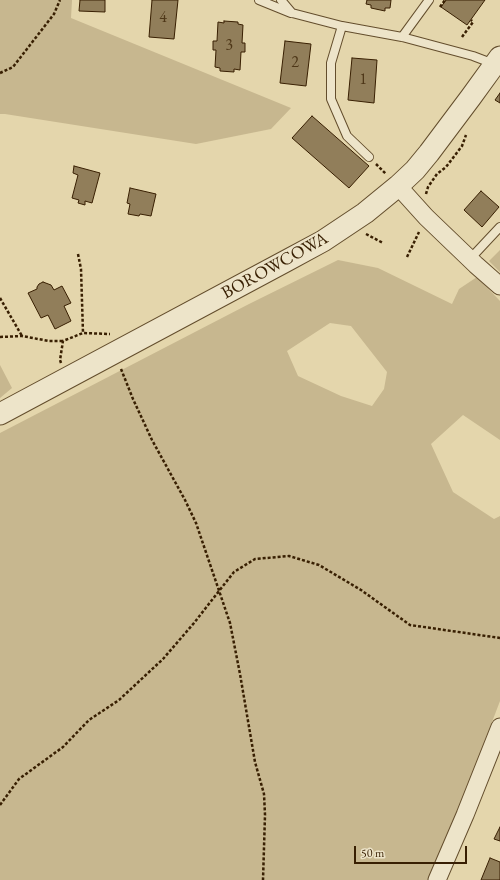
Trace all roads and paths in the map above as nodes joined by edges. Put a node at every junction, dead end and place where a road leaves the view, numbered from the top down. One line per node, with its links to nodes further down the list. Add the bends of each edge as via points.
1 (60, 0): 13 (path, via 54,14 13,67)
2 (259, 0): 7 (lane)
3 (281, 0): 7 (lane)
4 (429, 0): 10 (lane)
5 (445, 0): 6 (path)
6 (442, 4)
7 (292, 13): 9 (lane)
8 (471, 20): 11 (path, via 473,22)
9 (342, 26): 10 (lane); 15 (lane, via 331,63 331,99 347,136)
10 (402, 37): 12 (lane)
11 (462, 37)
12 (497, 61): 16 (street, BOROWCOWA, via 429,153)
13 (0, 73)
14 (466, 133): 17 (path, via 462,146 446,167 436,174 428,187)
15 (369, 157): 16 (path)
16 (398, 186): 22 (street); 32 (street, BOROWCOWA, via 365,213 323,241)
17 (426, 197)
18 (500, 227): 22 (lane)
19 (364, 233): 20 (path)
20 (383, 244)
21 (78, 254): 25 (path, via 81,269)
22 (470, 259): 23 (street)
23 (500, 286)
24 (0, 298): 27 (path)
25 (83, 333): 26 (path); 29 (path)
26 (114, 335)
27 (22, 336): 28 (path); 29 (path, via 49,342)
28 (0, 337)
29 (63, 341): 30 (path, via 60,360)
30 (62, 364)
31 (120, 368): 33 (path, via 152,440 196,523)
32 (0, 414)
33 (219, 591): 34 (path, via 234,572 256,559 289,556 319,565 361,590 410,625); 36 (path, via 163,659 119,700 89,720 63,747 19,779); 37 (path, via 230,622 255,762 264,794)
34 (500, 638)
35 (500, 726): 38 (street, via 466,815)
36 (0, 805)
37 (263, 880)
38 (437, 880)

